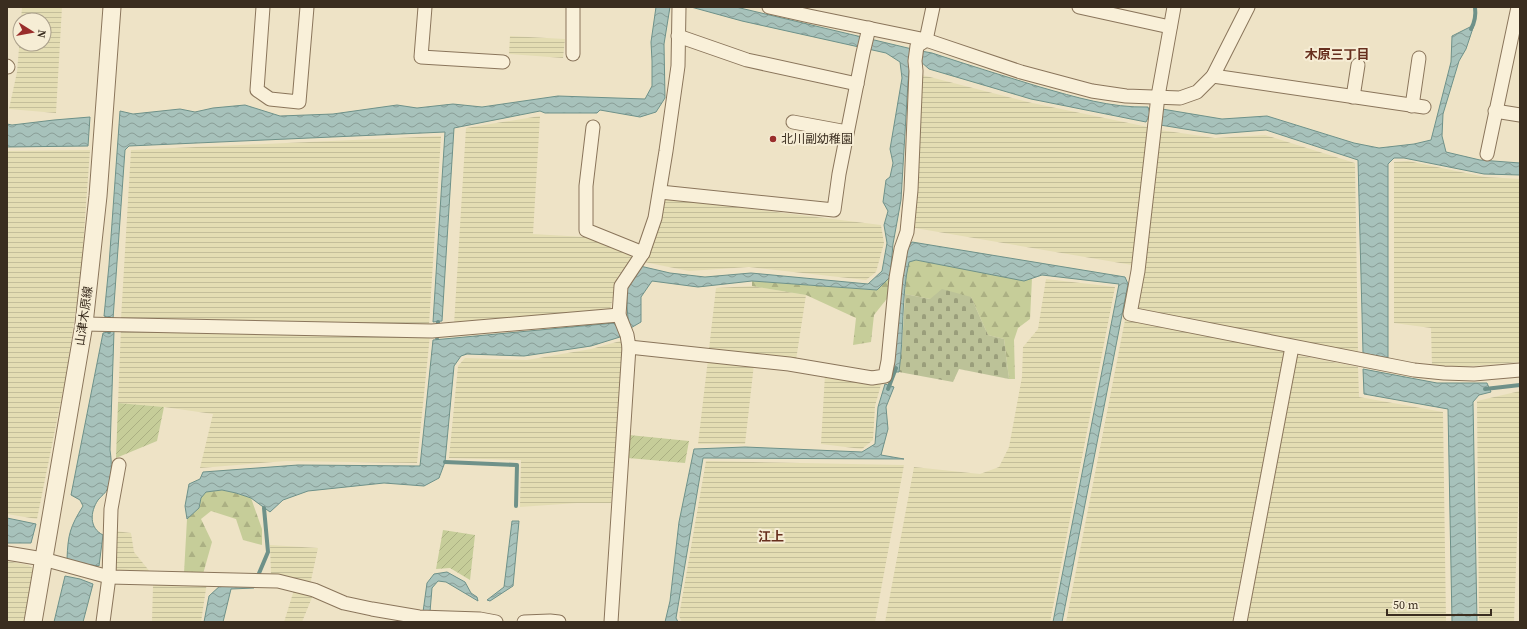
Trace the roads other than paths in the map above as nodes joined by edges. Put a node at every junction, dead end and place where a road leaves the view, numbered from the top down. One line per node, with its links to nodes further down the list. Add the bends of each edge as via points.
1 (112, 7): 35 (street, 山津木原線)
2 (263, 7): 3 (street, via 257,90 270,99 299,102)
3 (307, 7)
4 (425, 7): 21 (street, via 421,57)
5 (574, 7): 19 (street)
6 (679, 7): 16 (street)
7 (769, 7): 13 (street)
8 (933, 7): 17 (street)
9 (1174, 7): 14 (street)
10 (1248, 7): 23 (street)
11 (1518, 7): 18 (street)
12 (1086, 8): 14 (street)
13 (809, 12): 15 (street)
14 (1170, 27): 26 (street)
15 (868, 31): 17 (street); 24 (street)
16 (678, 36): 24 (street, via 747,60); 33 (street, via 678,66)
17 (922, 43): 26 (street, via 1092,91); 36 (street, via 915,61 911,190 907,232 896,278 885,376 872,378 789,364)
18 (1515, 43): 27 (street)
19 (572, 54)
20 (1419, 58): 25 (street, via 1418,106)
21 (504, 62)
22 (1358, 65): 25 (street)
23 (1213, 76): 25 (street); 26 (street, via 1197,92)
24 (857, 84): 31 (street)
25 (1353, 97)
26 (1157, 102): 37 (street, via 1138,271 1130,314)
27 (1495, 111): 28 (street); 32 (street)
28 (1520, 115)
29 (793, 122): 31 (street)
30 (593, 127): 34 (street, via 586,186 586,230)
31 (847, 132): 33 (street, via 834,210)
32 (1487, 154)
33 (660, 192): 34 (street, via 655,218)
34 (643, 253): 36 (street, via 622,286)
35 (91, 324): 36 (street, via 438,330); 41 (street, 山津木原線)
36 (624, 330): 49 (street)
37 (1292, 347): 38 (street, via 1444,373 1474,374); 50 (street)
38 (1520, 370)
39 (119, 465): 42 (street, via 111,509)
40 (7, 553): 41 (street)
41 (43, 560): 42 (street); 44 (street, 山津木原線)
42 (109, 577): 43 (street, via 278,581 314,590 344,603); 45 (street)
43 (427, 619): 46 (street, via 480,619)
44 (32, 622)
45 (103, 622)
46 (496, 622)
47 (524, 622): 48 (street)
48 (559, 622)
49 (611, 622)
50 (1240, 622)

